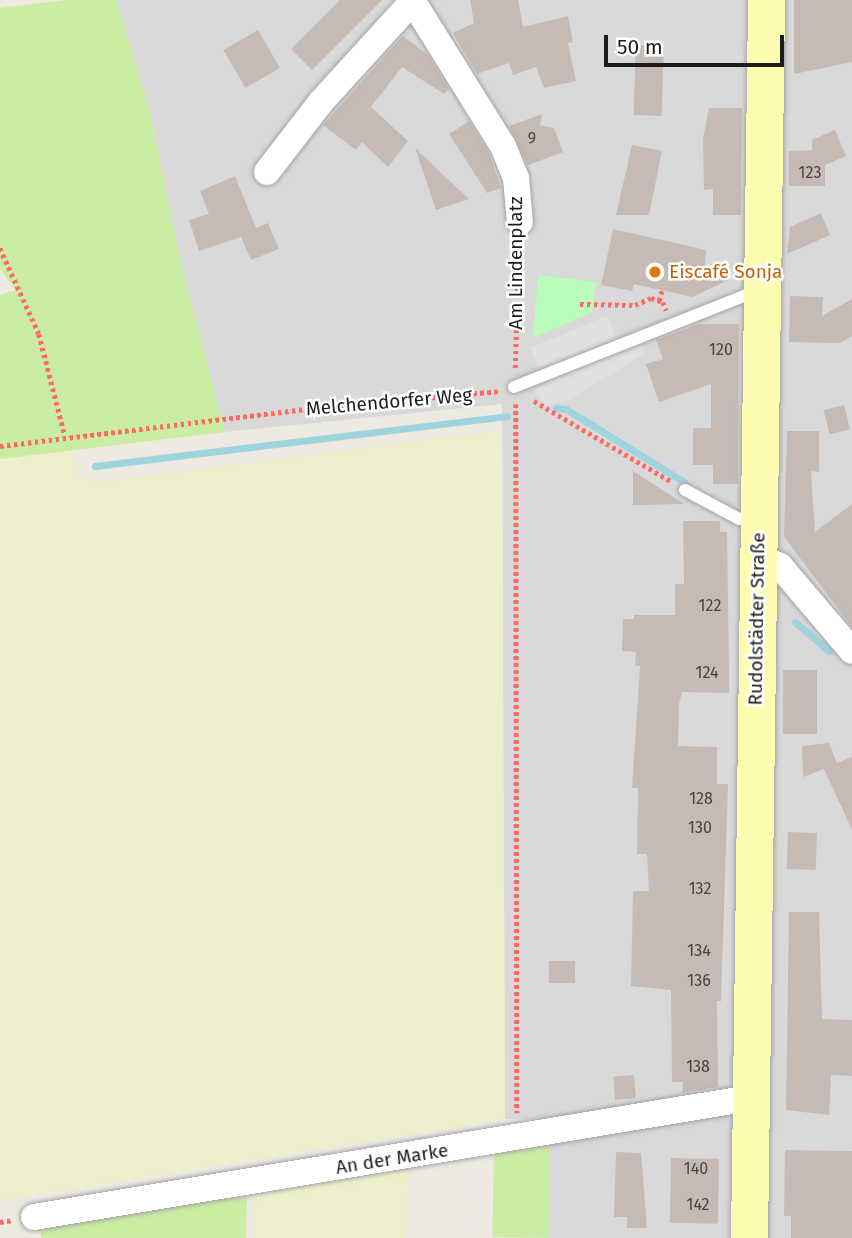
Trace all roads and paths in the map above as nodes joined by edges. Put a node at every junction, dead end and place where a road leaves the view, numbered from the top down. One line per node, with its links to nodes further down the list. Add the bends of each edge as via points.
1 (412, 0): 3 (street, Am Lindenplatz, via 321,102); 4 (street, Am Lindenplatz, via 503,146 516,178)
2 (766, 0): 7 (street, Rudolstädter Straße)
3 (267, 172)
4 (520, 222): 11 (path, Am Lindenplatz)
5 (0, 248): 13 (path, via 39,334)
6 (662, 290): 8 (path)
7 (762, 295): 10 (lane, via 747,295); 16 (street, Rudolstädter Straße)
8 (659, 301): 9 (path); 10 (path)
9 (580, 304)
10 (672, 324): 11 (lane)
11 (514, 387): 13 (path, Melchendorfer Weg, via 492,394); 20 (path, Am Lindenplatz)
12 (534, 401): 15 (path)
13 (65, 436): 14 (path, Melchendorfer Weg)
14 (0, 446)
15 (685, 490): 16 (lane, via 739,519)
16 (758, 519): 17 (street, Rudolstädter Straße)
17 (758, 557): 18 (street, via 780,566); 19 (street, Rudolstädter Straße)
18 (852, 650)
19 (750, 1098): 20 (street, An der Marke); 22 (street, Rudolstädter Straße)
20 (517, 1139): 21 (street, An der Marke)
21 (34, 1217)
22 (749, 1238)

